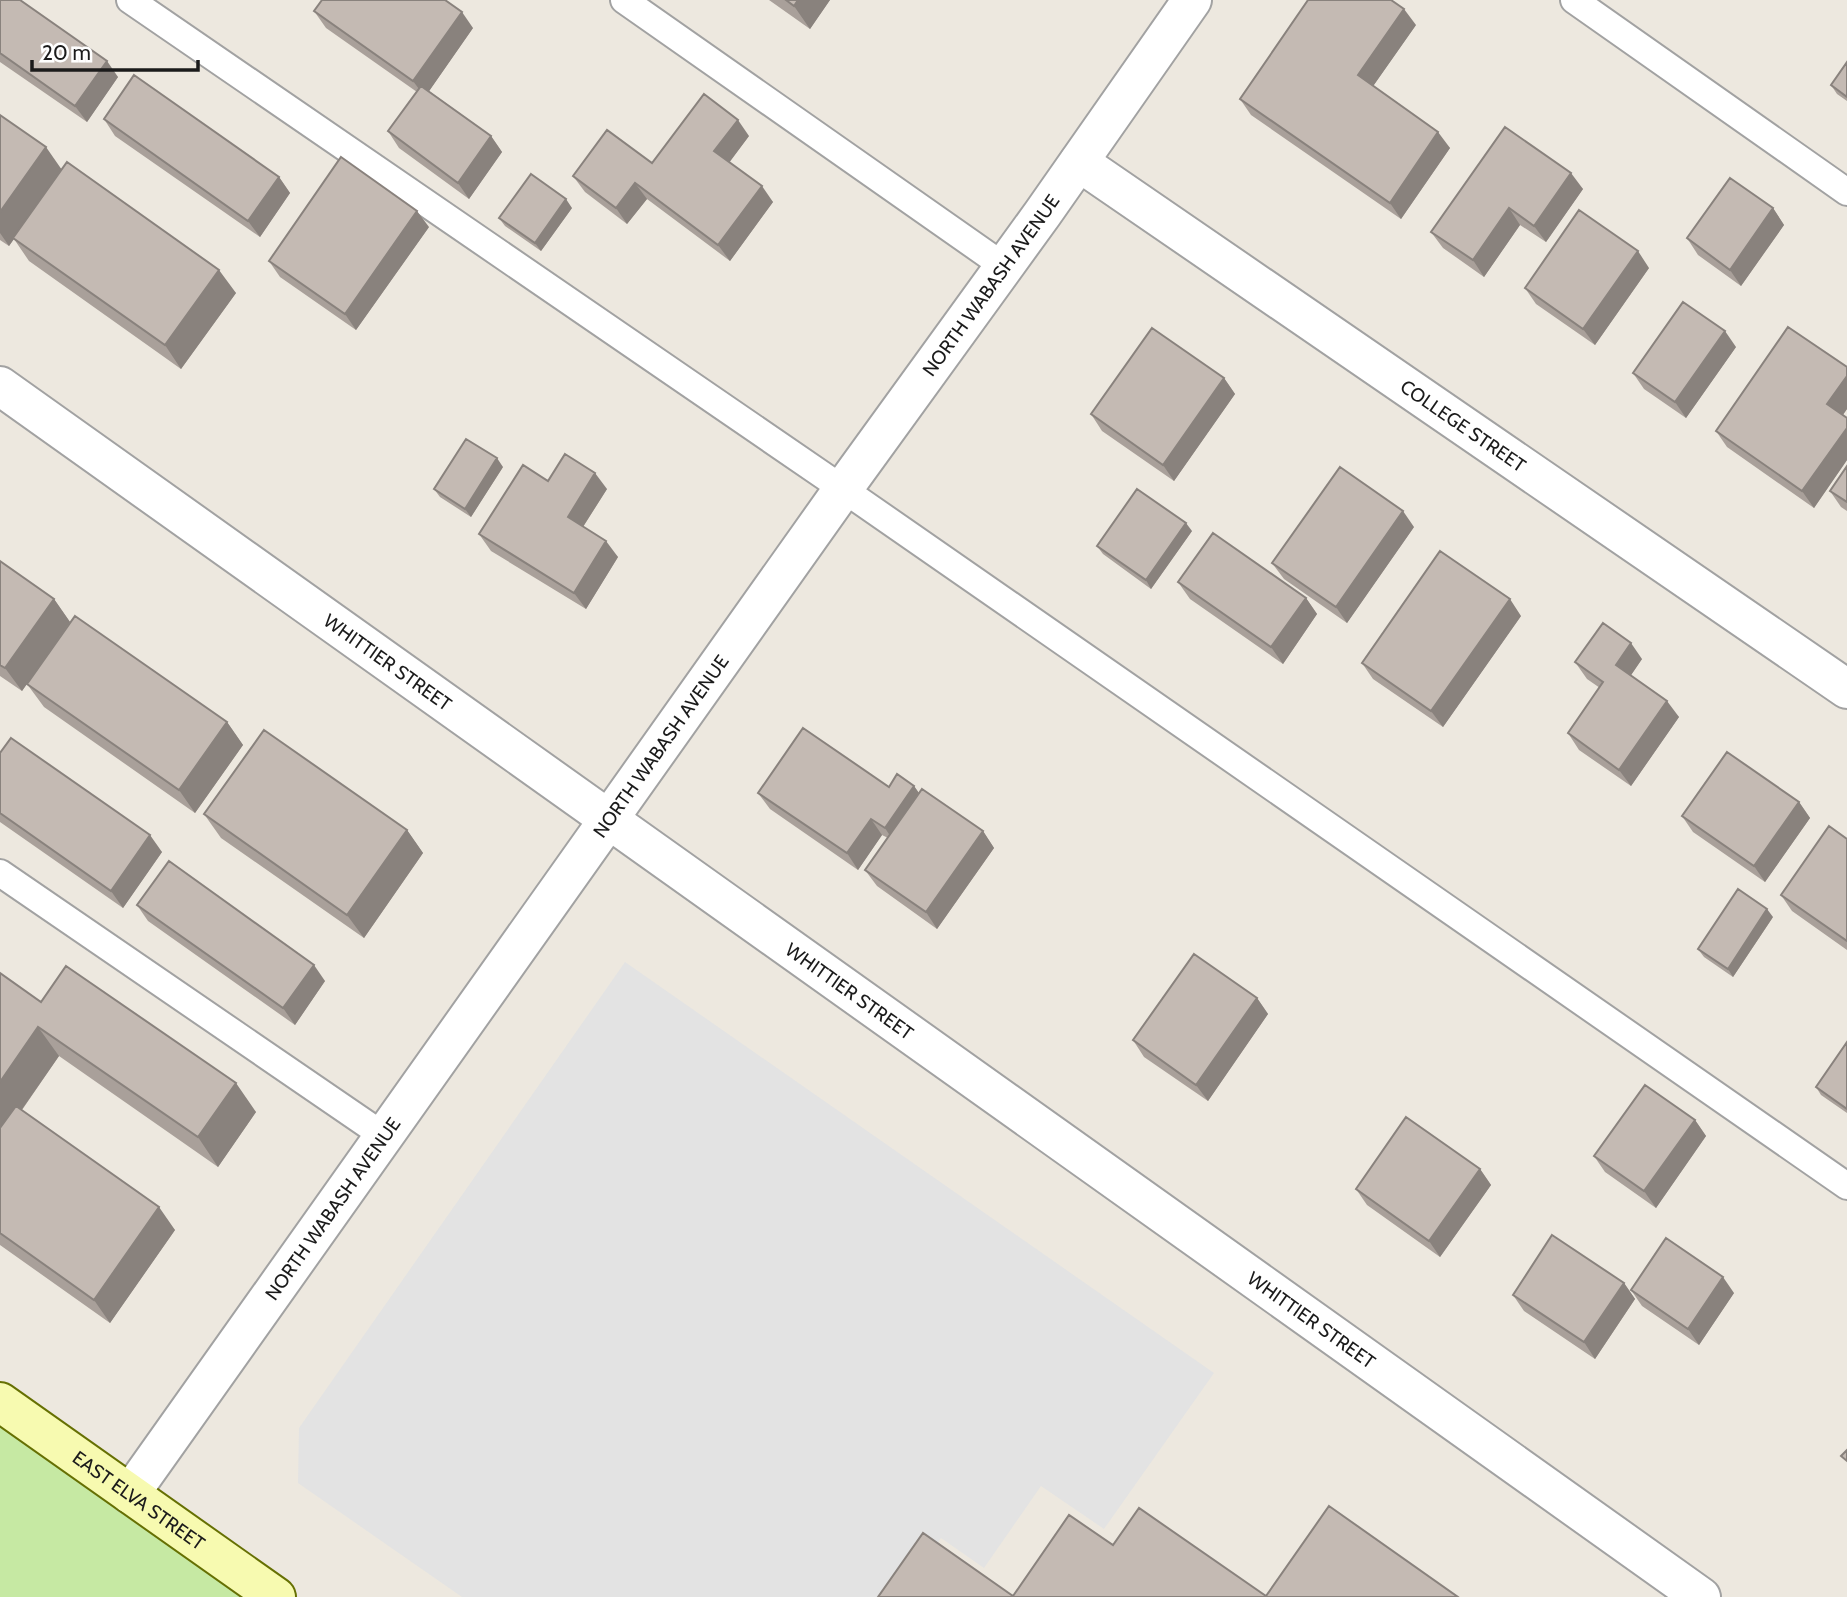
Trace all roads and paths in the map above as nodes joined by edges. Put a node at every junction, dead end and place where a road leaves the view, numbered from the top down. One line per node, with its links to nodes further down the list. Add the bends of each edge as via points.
1 (130, 0): 9 (lane)
2 (624, 0): 7 (lane)
3 (1192, 0): 5 (street, NORTH WABASH AVENUE)
4 (1574, 0): 6 (lane)
5 (1079, 162): 7 (street, NORTH WABASH AVENUE); 10 (street, COLLEGE STREET)
6 (1847, 192)
7 (1005, 267): 9 (street, NORTH WABASH AVENUE)
8 (0, 386): 11 (street, WHITTIER STREET)
9 (844, 489): 11 (street, NORTH WABASH AVENUE); 14 (lane)
10 (1847, 689)
11 (609, 819): 13 (street, NORTH WABASH AVENUE); 18 (street, WHITTIER STREET)
12 (0, 873): 13 (lane)
13 (384, 1136): 16 (street, NORTH WABASH AVENUE)
14 (1847, 1186)
15 (0, 1402): 16 (street, EAST ELVA STREET)
16 (130, 1494): 17 (street, EAST ELVA STREET)
17 (276, 1597)
18 (1701, 1597)

